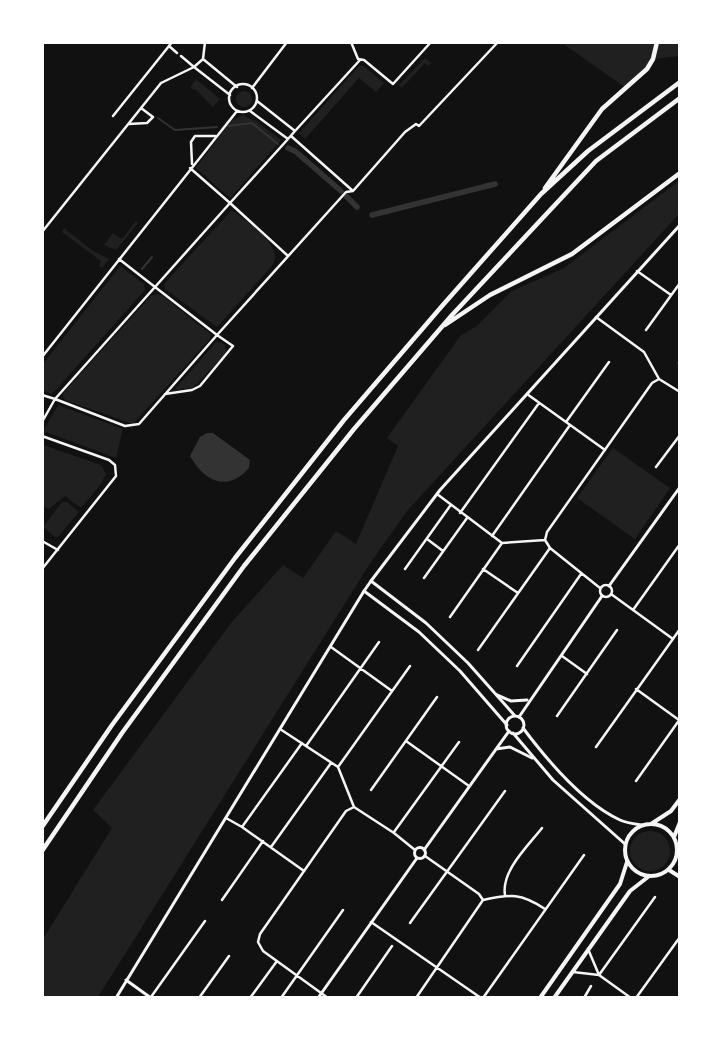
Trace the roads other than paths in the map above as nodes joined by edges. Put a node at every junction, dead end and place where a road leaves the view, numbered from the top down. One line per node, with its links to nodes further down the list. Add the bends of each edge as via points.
1 (172, 42): 8 (street)
2 (205, 42): 11 (street)
3 (288, 42): 16 (street)
4 (352, 42): 12 (street)
5 (431, 42): 12 (street, via 392,84)
6 (498, 42): 31 (street, via 419,126 416,124 405,132)
7 (657, 42): 32 (highway, via 647,69 602,109)
8 (169, 46): 9 (street); 23 (street)
9 (177, 53)
10 (181, 56): 13 (street)
11 (203, 59): 13 (street); 15 (street)
12 (360, 60): 25 (street)
13 (194, 67): 17 (street); 20 (street, via 161,83)
14 (680, 82): 32 (highway, via 588,151)
15 (236, 87): 16 (street, via 245,85); 17 (street)
16 (252, 88): 19 (street)
17 (230, 95): 21 (street, via 231,104)
18 (680, 98): 43 (highway, via 596,161)
19 (257, 101): 22 (street); 25 (street)
20 (141, 108): 24 (street); 24 (street, via 153,117 147,123)
21 (237, 111): 22 (street); 26 (street)
22 (250, 111): 28 (street)
23 (113, 116)
24 (128, 124): 35 (street)
25 (295, 131): 27 (street)
26 (216, 136): 29 (street); 29 (street, via 195,136 191,142)
27 (291, 136): 28 (street); 31 (street)
28 (288, 139): 33 (street)
29 (191, 167): 33 (street); 37 (street)
30 (680, 173): 43 (highway, via 572,254 490,294)
31 (353, 191): 36 (street, via 346,192)
32 (540, 194): 133 (highway, via 344,420 235,558 112,725)
33 (230, 203): 36 (street); 40 (street)
34 (680, 225): 38 (street)
35 (42, 232)
36 (288, 256): 45 (street)
37 (119, 259): 40 (street); 46 (street)
38 (638, 271): 41 (street); 42 (street)
39 (680, 283): 41 (street)
40 (155, 287): 45 (street); 53 (street)
41 (671, 295): 44 (street)
42 (596, 317): 48 (street, via 644,352); 51 (street)
43 (442, 327): 143 (highway, via 354,429 244,566 122,733)
44 (646, 330)
45 (217, 335): 50 (street); 50 (street, via 234,346 200,386)
46 (42, 357)
47 (609, 362): 56 (street)
48 (658, 379): 49 (street); 60 (street)
49 (680, 392)
50 (165, 394): 53 (street, via 139,424 133,426 125,426)
51 (527, 394): 54 (street); 63 (street)
52 (42, 395): 53 (street)
53 (55, 399): 55 (street)
54 (539, 403): 56 (street); 65 (street)
55 (42, 422)
56 (566, 422): 57 (street)
57 (570, 425): 60 (street); 67 (street)
58 (680, 435): 61 (street)
59 (42, 436): 74 (street, via 109,460 114,465 116,476)
60 (605, 450): 69 (street, via 547,532)
61 (656, 467)
62 (680, 487): 82 (street)
63 (437, 494): 64 (street); 81 (street)
64 (450, 506): 65 (street); 68 (street)
65 (460, 513): 66 (street)
66 (467, 518): 67 (street); 75 (street)
67 (492, 536): 71 (street)
68 (426, 539): 75 (street); 77 (street)
69 (545, 540): 71 (street); 73 (street)
70 (42, 541): 74 (street)
71 (502, 543): 78 (street)
72 (680, 544): 88 (street)
73 (550, 548): 79 (street); 85 (street)
74 (58, 550): 76 (street)
75 (443, 551): 80 (street)
76 (42, 569)
77 (405, 569)
78 (483, 569): 85 (street); 89 (street)
79 (582, 574): 83 (street); 98 (street)
80 (424, 578)
81 (371, 581): 84 (street); 103 (street, via 426,624)
82 (609, 586): 83 (street); 86 (street)
83 (600, 588): 87 (street)
84 (364, 591): 94 (street); 109 (street, via 419,632 460,671)
85 (518, 594): 95 (street)
86 (610, 594): 87 (street); 88 (street)
87 (602, 596): 96 (street)
88 (632, 610): 92 (street)
89 (450, 617)
90 (680, 629): 92 (street)
91 (618, 630): 100 (street)
92 (673, 639): 101 (street)
93 (379, 642): 99 (street)
94 (331, 648): 99 (street); 111 (street)
95 (478, 650)
96 (560, 654): 100 (street); 105 (street)
97 (410, 666): 102 (street)
98 (517, 666)
99 (360, 668): 102 (street); 116 (street)
100 (587, 674): 107 (street)
101 (636, 689): 108 (street); 117 (street)
102 (392, 691): 122 (street)
103 (495, 694): 105 (street, via 511,701); 106 (street)
104 (437, 697): 113 (street)
105 (528, 700): 106 (street)
106 (517, 716): 109 (street, via 509,719); 110 (street, via 523,720)
107 (557, 716)
108 (679, 719): 123 (street)
109 (506, 726): 112 (street)
110 (524, 728): 112 (street); 132 (street, via 540,751 581,792 620,820)
111 (280, 729): 115 (street); 129 (street)
112 (511, 732): 118 (street); 119 (street)
113 (406, 741): 121 (street); 125 (street)
114 (459, 742): 121 (street)
115 (302, 743): 116 (street); 134 (street)
116 (306, 746): 120 (street)
117 (596, 747)
118 (496, 750): 119 (street, via 510,747); 124 (street)
119 (532, 758): 139 (street, via 573,800)
120 (331, 763): 122 (street); 140 (street)
121 (442, 766): 124 (street); 136 (street)
122 (338, 767): 128 (street)
123 (636, 781)
124 (470, 786): 142 (street)
125 (371, 790)
126 (505, 791): 151 (street)
127 (680, 799): 131 (main road, via 671,811)
128 (354, 807): 136 (street); 150 (street, via 346,811)
129 (226, 818): 134 (street); 172 (street)
130 (680, 822): 137 (main road)
131 (651, 824): 132 (main road); 137 (main road, via 660,825)
132 (642, 825): 139 (main road)
133 (42, 827)
134 (242, 827): 138 (street)
135 (542, 828): 154 (street, via 507,875)
136 (394, 833): 141 (street)
137 (674, 837): 147 (main road)
138 (263, 841): 140 (street); 156 (street)
139 (625, 844): 148 (main road)
140 (272, 847): 150 (street)
141 (415, 850): 142 (street); 146 (street)
142 (424, 850): 145 (street)
143 (42, 851)
144 (584, 855): 158 (street)
145 (425, 856): 146 (street); 151 (street)
146 (417, 858): 161 (street)
147 (678, 860): 149 (main road)
148 (627, 862): 152 (main road, via 632,869); 185 (main road, via 620,884)
149 (668, 870): 152 (main road, via 662,875); 153 (main road)
150 (304, 871): 167 (street, via 260,934 258,942 263,951)
151 (446, 871): 157 (street); 162 (street)
152 (648, 877): 165 (main road, via 630,891)
153 (680, 877)
154 (505, 895): 157 (street); 158 (street, via 520,895)
155 (655, 897): 171 (street)
156 (222, 900)
157 (483, 900): 168 (street)
158 (546, 909): 184 (street)
159 (343, 910): 170 (street)
160 (205, 921): 175 (street)
161 (371, 922): 168 (street); 174 (street)
162 (410, 923)
163 (680, 937): 189 (street)
164 (392, 946): 182 (street)
165 (588, 949): 169 (main road); 171 (street)
166 (229, 956): 177 (street)
167 (277, 961): 170 (street); 178 (street)
168 (437, 968): 183 (street); 184 (street)
169 (572, 972): 171 (street); 186 (main road)
170 (297, 975): 174 (street); 179 (street)
171 (599, 975): 188 (street)
172 (126, 980): 175 (street); 176 (street)
173 (591, 986): 187 (street)
174 (321, 992): 180 (street); 181 (street)
175 (151, 997)
176 (116, 998)
177 (199, 998)
178 (250, 998)
179 (281, 998)
180 (318, 998)
181 (328, 998)
182 (356, 998)
183 (416, 998)
184 (482, 998)
185 (540, 998)
186 (554, 998)
187 (584, 998)
188 (632, 998)
189 (636, 998)

